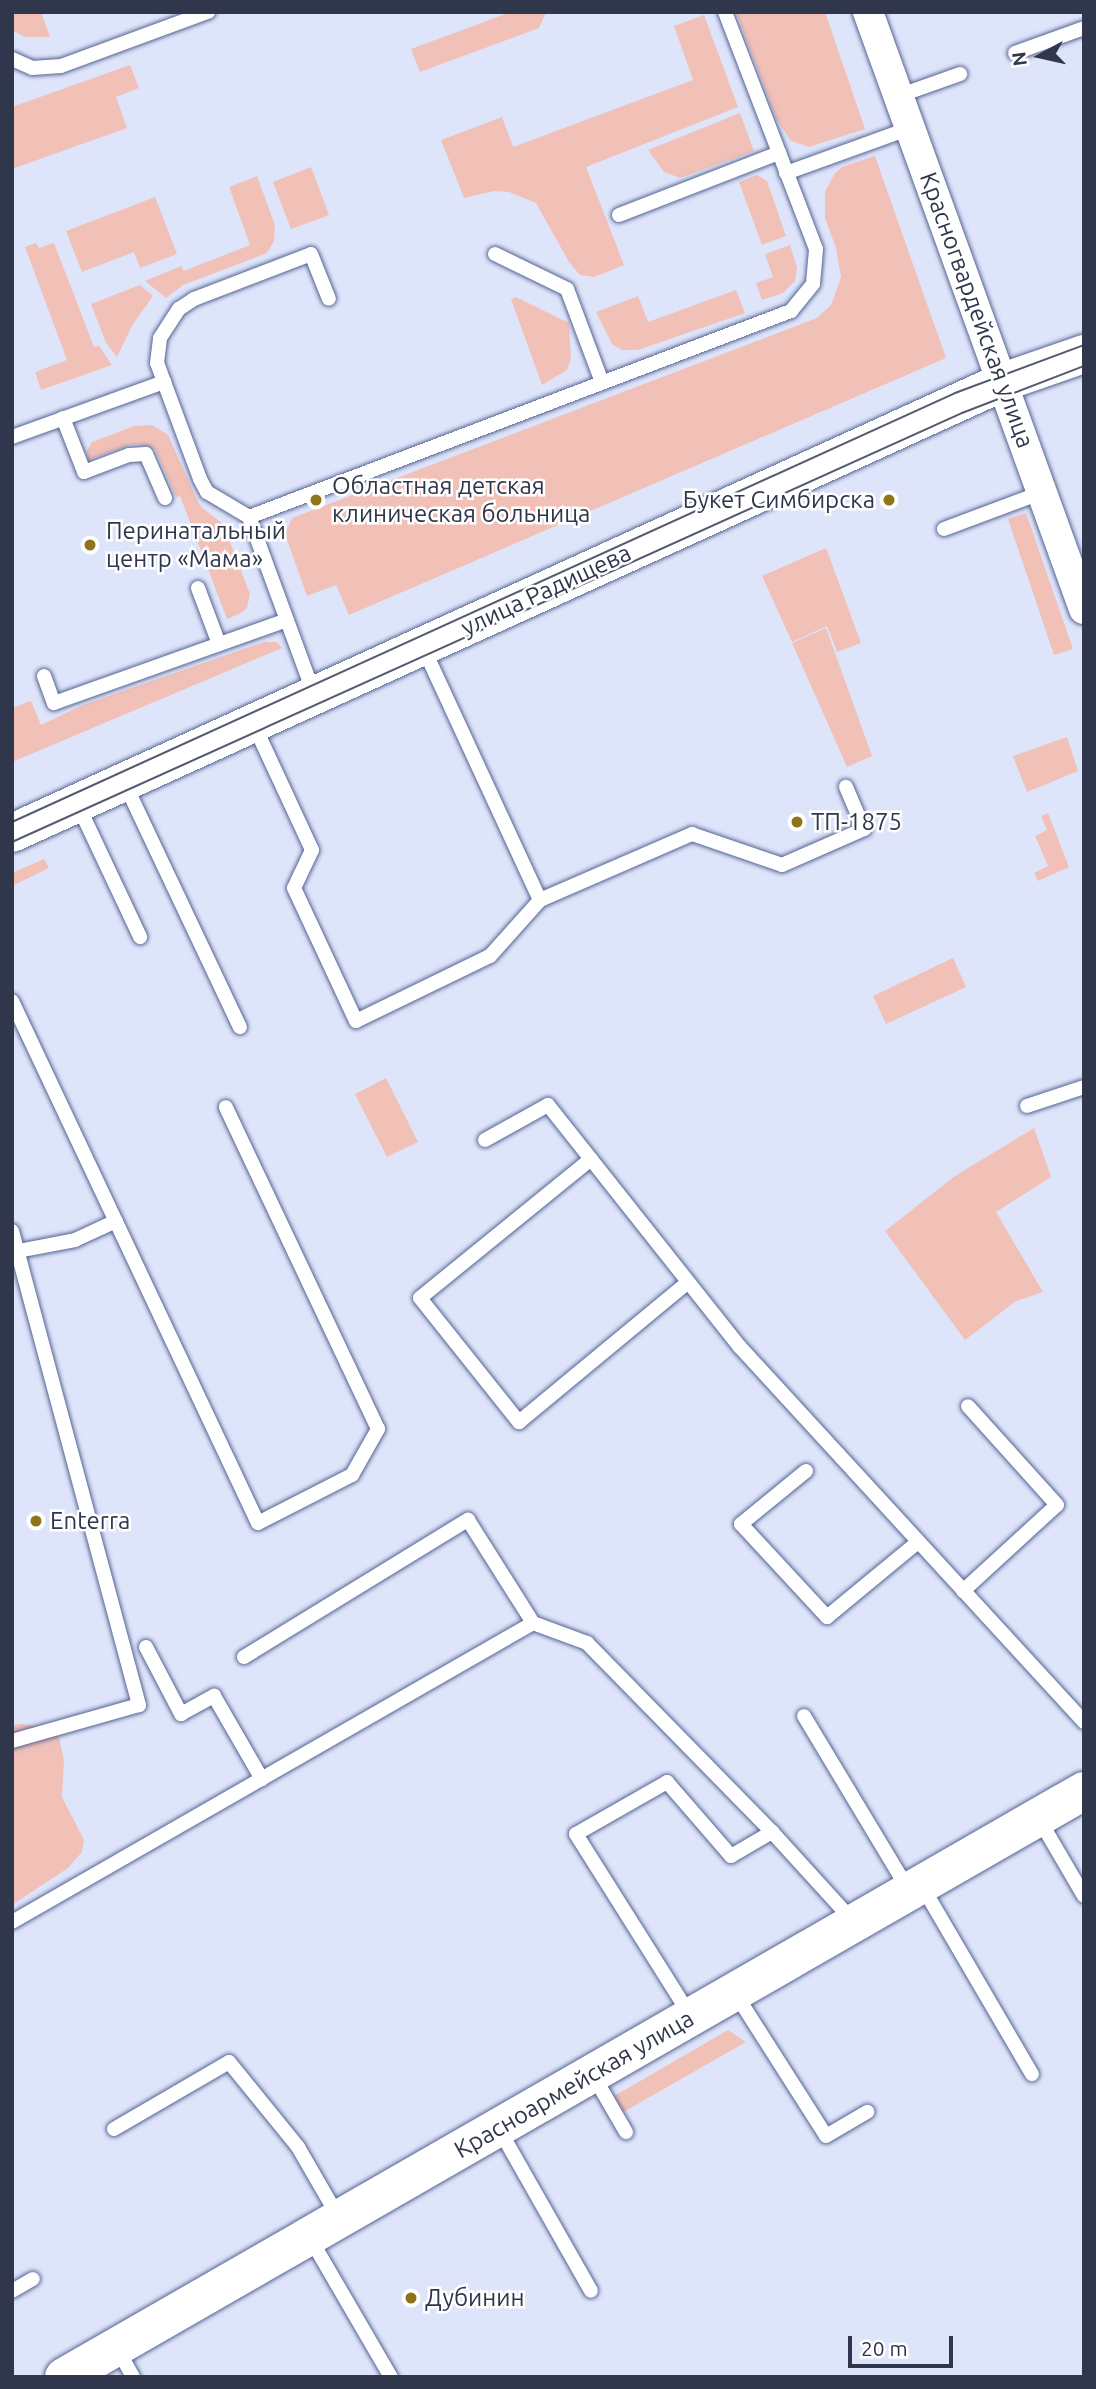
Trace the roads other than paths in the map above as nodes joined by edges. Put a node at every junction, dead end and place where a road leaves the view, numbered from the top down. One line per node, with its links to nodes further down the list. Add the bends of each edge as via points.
1 (208, 12): 6 (lane, via 61,66 32,68)
2 (725, 12): 10 (lane)
3 (868, 12): 8 (street, Красногвардейская улица)
4 (1084, 28): 5 (lane)
5 (1015, 54)
6 (12, 59)
7 (960, 74): 8 (lane)
8 (898, 96): 9 (street, Красногвардейская улица)
9 (910, 128): 11 (lane); 18 (street, Красногвардейская улица)
10 (779, 153): 11 (lane); 12 (lane)
11 (786, 173): 17 (lane, via 816,249 813,284 791,311)
12 (619, 215)
13 (495, 254): 17 (lane, via 567,289)
14 (329, 299): 16 (lane, via 311,254 194,299 179,309 160,338 157,363)
15 (1084, 354): 18 (street, улица Радищева)
16 (164, 382): 19 (lane); 23 (lane, via 207,492)
17 (602, 382): 23 (lane)
18 (1003, 382): 21 (street, Красногвардейская улица); 29 (street, улица Радищева)
19 (63, 418): 20 (lane); 22 (lane, via 84,472 129,454 146,454)
20 (12, 437)
21 (1043, 492): 24 (lane); 26 (street, Красногвардейская улица)
22 (165, 498)
23 (249, 517): 27 (lane)
24 (944, 529)
25 (198, 588): 28 (lane)
26 (1084, 609)
27 (286, 620): 28 (lane); 31 (lane)
28 (219, 645): 30 (lane, via 54,703)
29 (422, 646): 31 (street, улица Радищева); 37 (lane)
30 (44, 676)
31 (315, 695): 32 (street, улица Радищева)
32 (253, 724): 33 (street, улица Радищева); 37 (lane, via 312,850 293,888 356,1021 490,956)
33 (124, 783): 35 (street, улица Радищева); 40 (lane)
34 (846, 787): 37 (lane, via 864,829 782,864 692,834)
35 (78, 804): 36 (street, улица Радищева); 38 (lane)
36 (12, 833)
37 (540, 900)
38 (140, 937)
39 (12, 1001): 46 (lane)
40 (240, 1027)
41 (1084, 1087): 42 (lane)
42 (1027, 1106)
43 (226, 1107): 46 (lane, via 378,1429 352,1475 258,1523)
44 (485, 1140): 45 (lane, via 548,1105)
45 (591, 1159): 49 (lane); 49 (lane, via 419,1298 519,1422)
46 (116, 1221): 48 (lane, via 75,1240)
47 (12, 1231): 48 (lane)
48 (18, 1251): 59 (lane, via 139,1705)
49 (688, 1282): 52 (lane, via 740,1347)
50 (968, 1406): 53 (lane, via 1057,1504)
51 (806, 1471): 52 (lane, via 741,1524 827,1617)
52 (918, 1542): 53 (lane)
53 (963, 1591): 58 (lane)
54 (534, 1623): 56 (lane, via 468,1520); 60 (lane); 63 (lane, via 587,1643)
55 (146, 1647): 60 (lane, via 181,1714 214,1696)
56 (244, 1657)
57 (804, 1716): 64 (lane)
58 (1084, 1722)
59 (12, 1741)
60 (262, 1779): 66 (lane)
61 (1084, 1791): 62 (street, Красноармейская улица)
62 (1038, 1818): 64 (street, Красноармейская улица); 65 (lane)
63 (772, 1832): 67 (lane); 69 (lane, via 731,1856 667,1782 576,1834)
64 (916, 1888): 67 (street, Красноармейская улица); 71 (lane)
65 (1084, 1896)
66 (12, 1922)
67 (855, 1923): 68 (street, Красноармейская улица)
68 (734, 1992): 69 (street, Красноармейская улица); 72 (lane, via 825,2136)
69 (691, 2017): 70 (street, Красноармейская улица)
70 (592, 2073): 73 (street, Красноармейская улица); 75 (lane)
71 (1032, 2074)
72 (867, 2112)
73 (498, 2128): 76 (street, Красноармейская улица); 79 (lane)
74 (114, 2129): 76 (lane, via 229,2062 299,2147)
75 (626, 2132)
76 (325, 2228): 80 (street, Красноармейская улица); 82 (lane)
77 (33, 2279): 78 (lane)
78 (12, 2291)
79 (592, 2291)
80 (125, 2362): 81 (street, Красноармейская улица)
81 (64, 2377)
82 (391, 2377)

